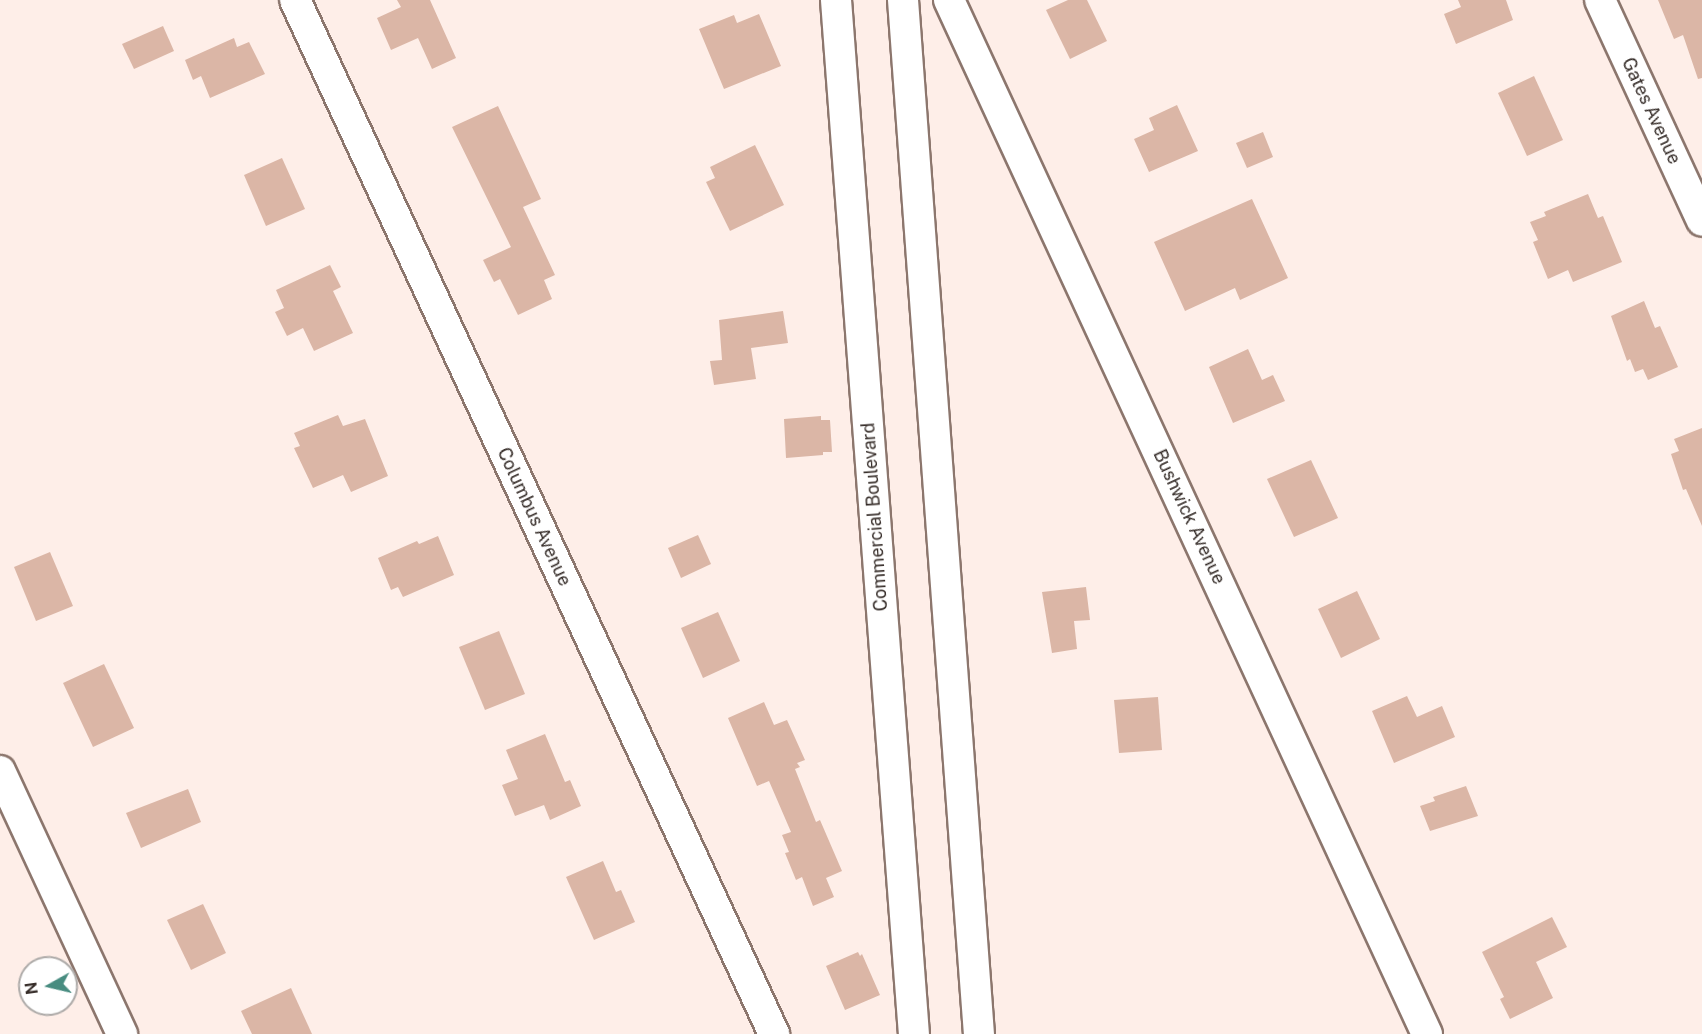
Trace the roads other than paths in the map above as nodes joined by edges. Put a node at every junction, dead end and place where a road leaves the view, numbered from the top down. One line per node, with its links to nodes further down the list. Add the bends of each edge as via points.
1 (295, 0): 9 (street, Columbus Avenue)
2 (836, 0): 10 (street, Commercial Boulevard)
3 (903, 0): 11 (street)
4 (949, 0): 12 (street, Bushwick Avenue)
5 (1600, 0): 6 (street, Gates Avenue)
6 (1702, 221)
7 (0, 771): 8 (street)
8 (122, 1034)
9 (774, 1034)
10 (914, 1034)
11 (979, 1034)
12 (1427, 1034)

